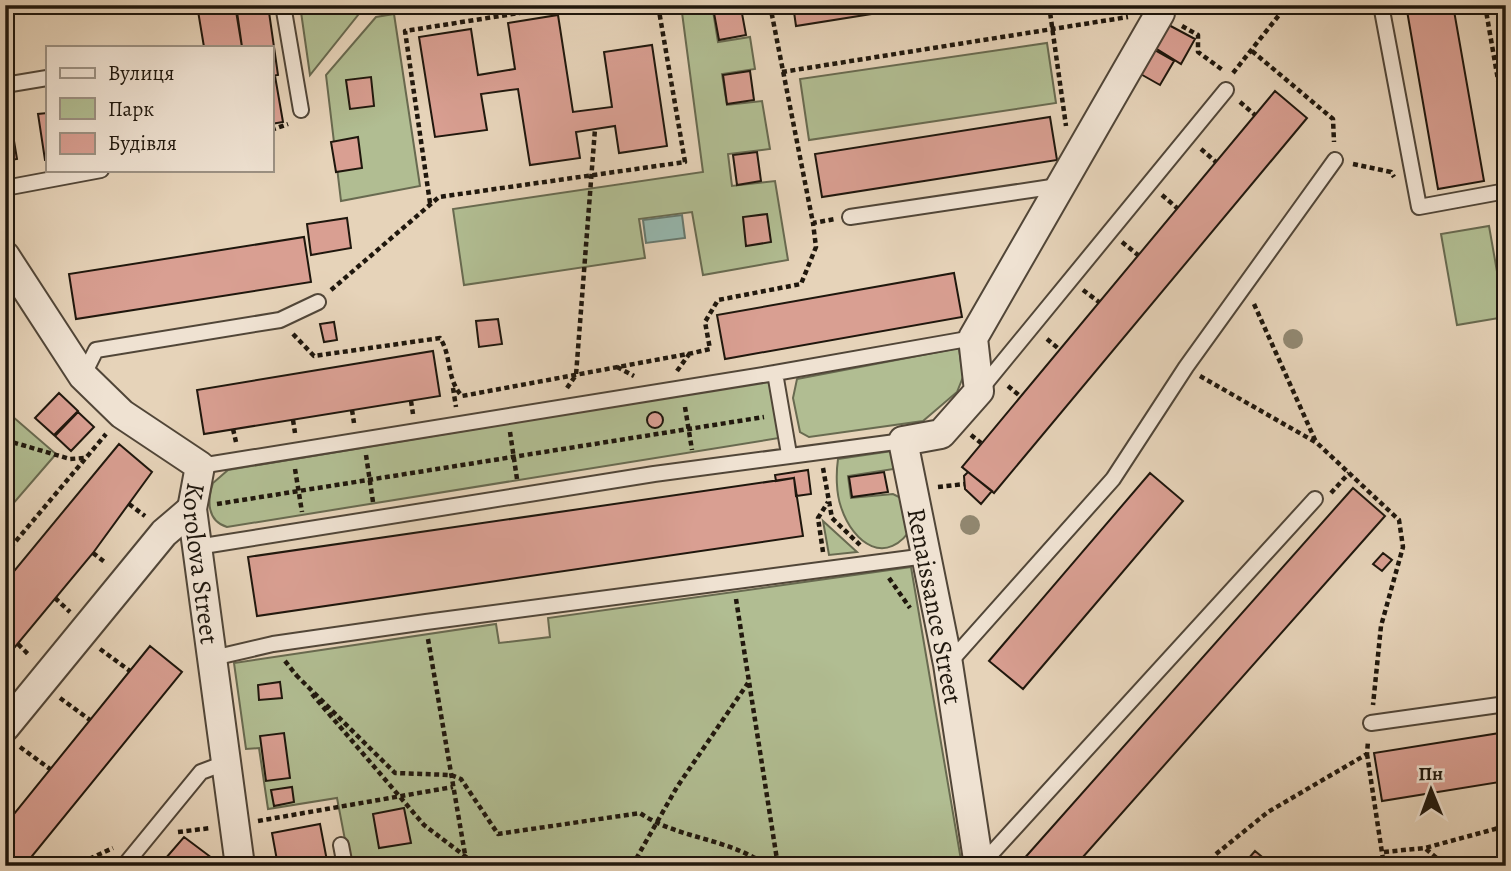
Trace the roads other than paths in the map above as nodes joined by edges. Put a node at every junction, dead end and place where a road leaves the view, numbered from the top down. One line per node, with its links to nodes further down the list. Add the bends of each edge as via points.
1 (283, 5): 7 (lane)
2 (1381, 5): 12 (lane, via 1419,207)
3 (1161, 9): 10 (street)
4 (46, 78): 5 (lane)
5 (5, 85)
6 (1226, 90): 19 (lane)
7 (301, 110)
8 (1335, 160): 28 (lane, via 1186,367 1113,479)
9 (90, 172): 11 (lane)
10 (1065, 177): 13 (lane); 16 (street)
11 (5, 187)
12 (1506, 191)
13 (850, 216)
14 (5, 257): 18 (street, Korolova Street)
15 (318, 302): 18 (lane, via 280,320 96,350)
16 (974, 338): 17 (lane); 19 (street)
17 (775, 373): 21 (lane); 22 (lane)
18 (83, 376): 22 (street, Korolova Street, via 122,414)
19 (979, 391): 20 (street, via 941,434)
20 (903, 441): 21 (lane); 26 (street, Renaissance Street)
21 (789, 454): 25 (lane)
22 (200, 466): 24 (street, Korolova Street)
23 (1315, 499): 37 (lane)
24 (192, 509): 25 (street, Korolova Street); 31 (street, via 164,533 41,684)
25 (197, 547): 27 (street, Korolova Street)
26 (926, 556): 27 (lane, via 426,622); 28 (street, Renaissance Street)
27 (213, 658): 32 (street, Korolova Street)
28 (948, 664): 37 (street, Renaissance Street)
29 (1506, 704): 30 (lane)
30 (1371, 723)
31 (10, 735)
32 (225, 763): 34 (lane, via 201,772); 35 (street, Korolova Street)
33 (341, 845): 36 (lane)
34 (124, 866)
35 (240, 866)
36 (345, 866)
37 (980, 866)

